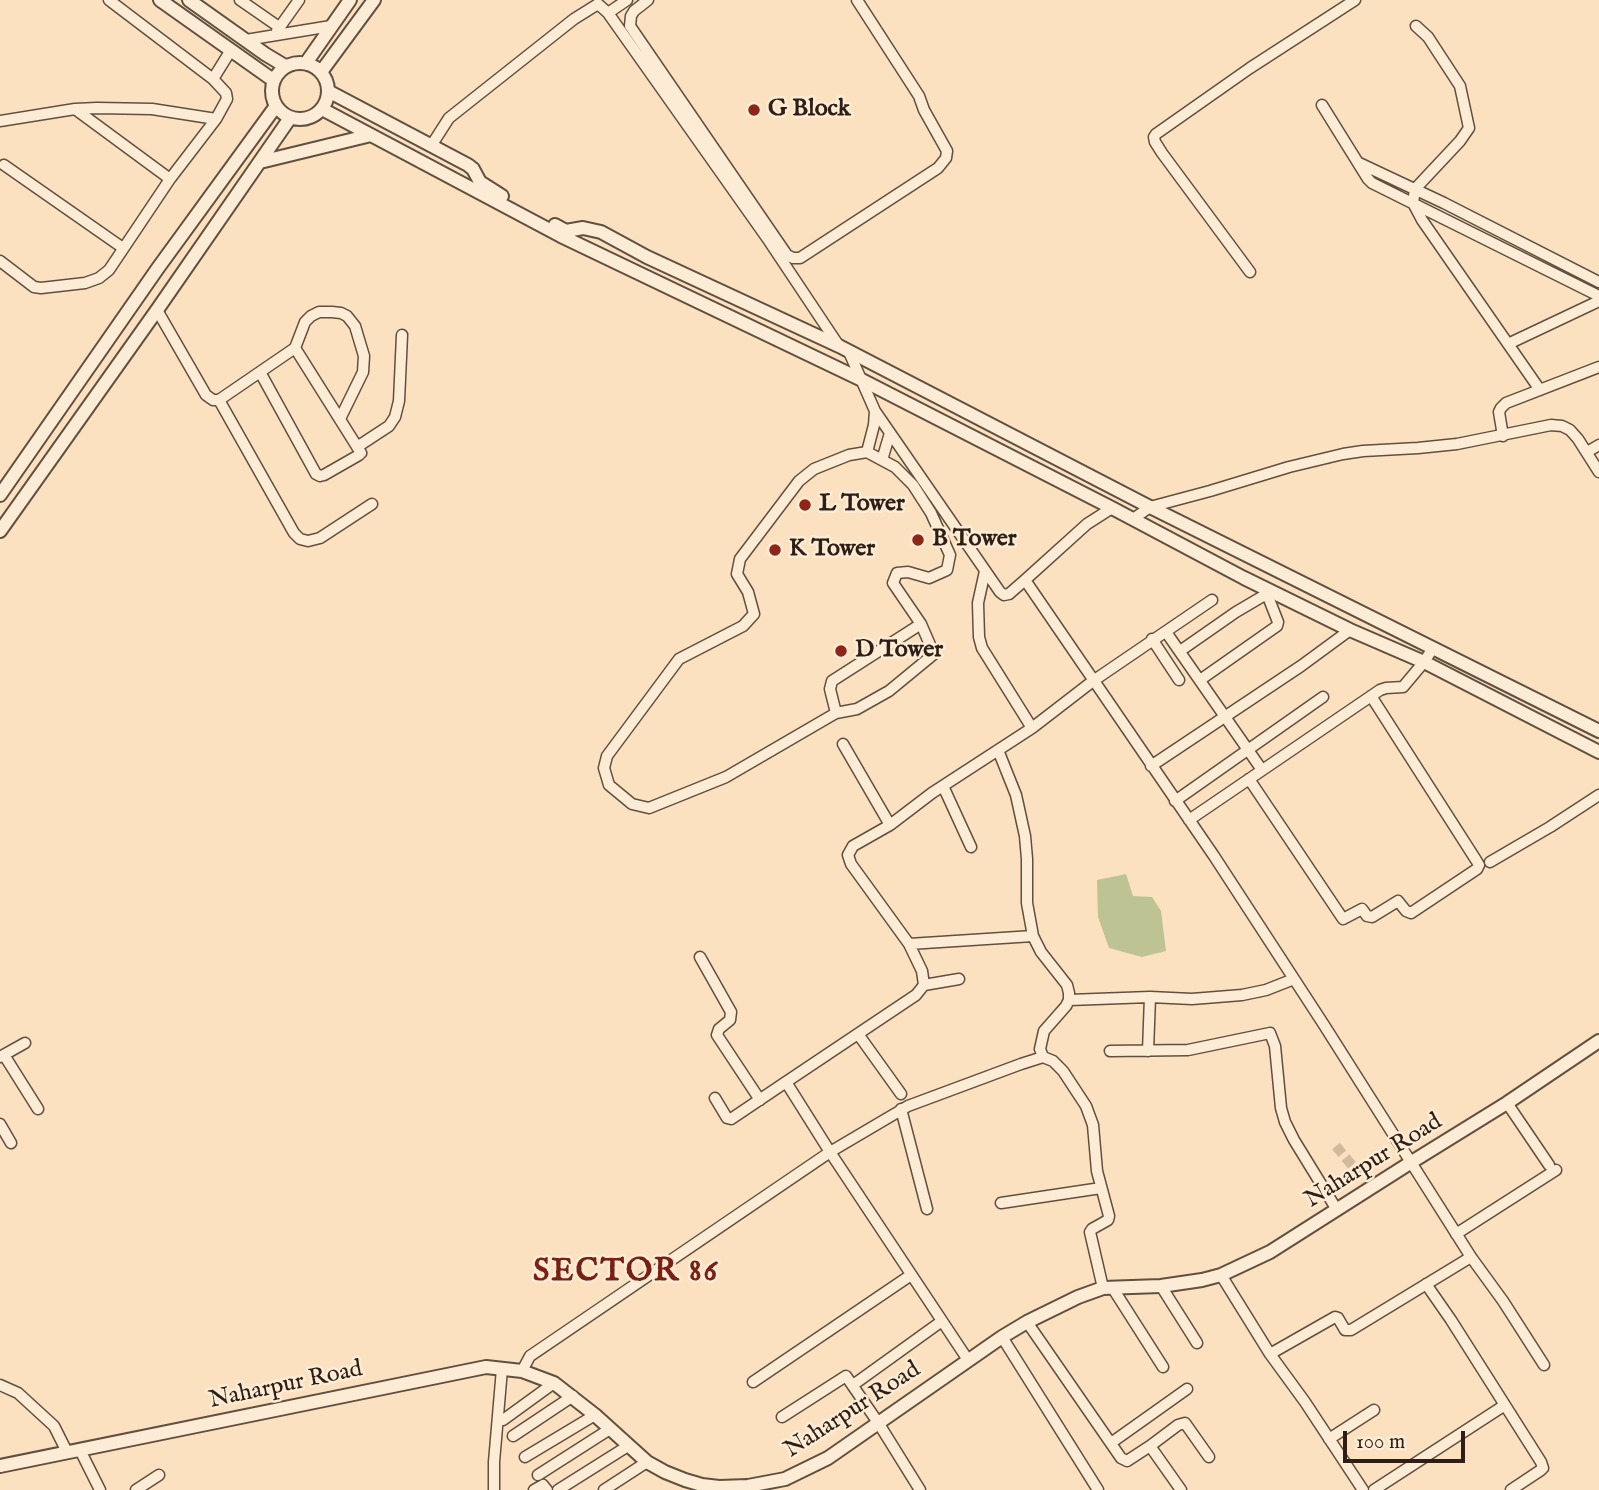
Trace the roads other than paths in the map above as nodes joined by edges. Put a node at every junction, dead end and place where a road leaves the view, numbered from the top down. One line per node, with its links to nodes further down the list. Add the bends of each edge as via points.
1 (109, 0): 23 (street)
2 (160, 0): 17 (street)
3 (189, 0): 16 (street)
4 (240, 0): 15 (street)
5 (299, 0): 15 (street)
6 (350, 0): 13 (street)
7 (373, 0): 22 (street)
8 (627, 0): 12 (street)
9 (649, 0): 10 (street, via 634,11 630,26 787,255 800,258 938,168 946,158 947,151 919,96)
10 (857, 0)
11 (1355, 0): 43 (street, via 1154,137)
12 (608, 13): 34 (street, via 595,5 575,19 449,118); 52 (street)
13 (331, 26): 15 (street); 19 (street)
14 (1416, 26): 39 (street, via 1460,86 1469,128)
15 (276, 31): 16 (street)
16 (246, 40): 18 (street)
17 (231, 50): 21 (street); 23 (street)
18 (265, 54): 20 (street); 21 (street)
19 (306, 63): 20 (street); 22 (street)
20 (285, 66): 24 (street)
21 (256, 67): 24 (street)
22 (321, 72): 25 (street)
23 (213, 79): 31 (street, via 227,99)
24 (273, 80): 27 (street)
25 (328, 91): 29 (street); 34 (street)
26 (1322, 105): 36 (street)
27 (276, 106): 30 (street); 47 (street)
28 (75, 109): 31 (street, via 152,109); 32 (street); 38 (street)
29 (322, 109): 30 (street, via 307,118); 33 (street)
30 (290, 118): 35 (street)
31 (216, 119): 38 (street)
32 (0, 121)
33 (372, 135): 35 (street); 55 (street, via 561,236)
34 (430, 146): 52 (street, via 468,165 480,182 536,216 566,230 601,232)
35 (260, 162): 46 (street)
36 (1359, 163): 39 (street); 40 (street, via 1372,183)
37 (4, 165): 41 (street)
38 (170, 179): 41 (street)
39 (1415, 189): 40 (street); 44 (street)
40 (1413, 203): 45 (street); 50 (street)
41 (123, 248): 42 (street, via 99,278 52,288 34,286)
42 (0, 261)
43 (1250, 272)
44 (1599, 282)
45 (1599, 299): 50 (street)
46 (157, 310): 49 (street); 57 (street, via 206,395)
47 (118, 325): 49 (street); 68 (street)
48 (402, 335): 63 (street, via 395,417)
49 (137, 338): 73 (street)
50 (1508, 344): 56 (street)
51 (295, 348): 54 (street); 59 (street); 59 (street, via 306,322 319,312 341,313 355,326 364,356 363,372)
52 (844, 349): 55 (street); 70 (street)
53 (1599, 366): 56 (street)
54 (260, 372): 57 (street); 63 (street, via 316,474 324,475 359,455)
55 (860, 379): 58 (street); 71 (street)
56 (1539, 390): 61 (street, via 1501,408)
57 (219, 400): 69 (street, via 300,539 320,538)
58 (875, 411): 60 (street); 64 (street)
59 (340, 419): 63 (street)
60 (890, 433): 66 (street); 74 (street)
61 (1503, 436): 65 (street, via 1562,426); 70 (street, via 1343,454)
62 (1599, 445): 65 (street)
63 (357, 447)
64 (867, 452): 66 (street); 90 (street, via 814,469 799,481 740,559 737,574 754,614 743,626 679,659 607,756 608,785 632,804 649,808 726,777)
65 (1587, 452): 67 (street)
66 (882, 460): 78 (street, via 913,485 932,513 950,555 947,570 929,578 897,573 893,583)
67 (1599, 472)
68 (0, 495)
69 (372, 504)
70 (1150, 507): 72 (street); 82 (street)
71 (1112, 508): 72 (street); 75 (street, via 1066,541)
72 (1133, 519): 76 (street)
73 (0, 531)
74 (985, 571): 75 (street, via 1004,594); 92 (street, via 978,603 982,648)
75 (1025, 580): 87 (street)
76 (1269, 592): 79 (street); 83 (street); 86 (street, via 1277,626)
77 (1212, 600): 80 (street)
78 (921, 624): 90 (street, via 832,681); 90 (street, via 934,654 889,691 858,709)
79 (1350, 629): 84 (street); 91 (street)
80 (1166, 632): 81 (street); 83 (street)
81 (1152, 639): 85 (street); 87 (street)
82 (1433, 648): 84 (street); 93 (street)
83 (1180, 651): 86 (street)
84 (1424, 662): 88 (street, via 1403,687 1383,688); 97 (street)
85 (1178, 680)
86 (1199, 680): 91 (street)
87 (1093, 681): 92 (street); 98 (street)
88 (1371, 696): 99 (street); 100 (street, via 1476,860 1477,869 1411,913 1398,901 1372,917 1361,909 1343,919)
89 (1323, 697): 96 (street)
90 (836, 713)
91 (1225, 717): 96 (street); 98 (street)
92 (1032, 728): 95 (street)
93 (1599, 731)
94 (843, 744): 105 (street)
95 (998, 750): 101 (street); 108 (street, via 1023,823)
96 (1248, 750): 99 (street); 103 (street)
97 (1599, 752)
98 (1151, 766): 103 (street)
99 (1262, 770): 100 (street)
100 (1249, 779): 104 (street)
101 (943, 786): 105 (street); 106 (street)
102 (1599, 795): 107 (street)
103 (1175, 801): 104 (street)
104 (1189, 820): 112 (street)
105 (890, 825): 109 (street, via 853,846 848,855)
106 (971, 847)
107 (1490, 862)
108 (1033, 936): 109 (street); 115 (street, via 1067,985)
109 (909, 944): 113 (street)
110 (700, 957): 126 (street, via 731,1012 717,1035)
111 (958, 979): 113 (street)
112 (1294, 979): 114 (street, via 1242,995); 133 (street)
113 (924, 985): 116 (street)
114 (1150, 997): 115 (street); 120 (street)
115 (1069, 1000): 122 (street, via 1044,1031)
116 (858, 1034): 123 (street); 124 (street)
117 (1599, 1041): 127 (street, Naharpur Road)
118 (25, 1043): 121 (street)
119 (1110, 1051): 120 (street)
120 (1148, 1051): 137 (street, via 1188,1050 1270,1033 1289,1131)
121 (2, 1057): 129 (street)
122 (1042, 1057): 128 (street); 134 (street, via 1063,1071 1090,1115)
123 (786, 1082): 126 (street); 132 (street)
124 (901, 1094)
125 (715, 1098): 126 (street, via 731,1119)
126 (760, 1100)
127 (1507, 1103): 133 (street, Naharpur Road); 138 (street, via 1552,1167)
128 (901, 1109): 132 (street); 136 (street)
129 (38, 1110)
130 (0, 1124): 131 (street)
131 (11, 1143)
132 (830, 1152): 140 (street); 154 (street, via 530,1356)
133 (1410, 1163): 137 (street, Naharpur Road, via 1368,1184); 138 (street)
134 (1101, 1188): 135 (street); 144 (street, via 1109,1218 1092,1229 1090,1236)
135 (1001, 1203)
136 (927, 1209)
137 (1337, 1210): 141 (street, Naharpur Road)
138 (1457, 1234): 139 (street)
139 (1471, 1257): 142 (street); 151 (street)
140 (911, 1275): 145 (street); 155 (street)
141 (1221, 1275): 143 (street, Naharpur Road); 149 (street)
142 (1426, 1284): 149 (street, via 1351,1330 1335,1317); 161 (street)
143 (1161, 1286): 144 (street, Naharpur Road); 148 (street)
144 (1107, 1288): 146 (street, Naharpur Road); 152 (street)
145 (942, 1321): 150 (street); 158 (street)
146 (1027, 1322): 147 (street, Naharpur Road); 170 (street)
147 (1002, 1337): 150 (street, Naharpur Road); 188 (street)
148 (1197, 1343)
149 (1270, 1354): 169 (street)
150 (968, 1360): 166 (street, Naharpur Road)
151 (1544, 1365)
152 (1163, 1367)
153 (502, 1369): 154 (street, Naharpur Road); 173 (street, Naharpur Road, via 446,1374); 182 (street)
154 (522, 1371): 156 (street, Naharpur Road)
155 (752, 1382)
156 (554, 1383): 160 (street, Naharpur Road); 165 (street)
157 (0, 1385): 173 (street, via 18,1393)
158 (853, 1385): 164 (street, via 844,1377); 166 (street)
159 (1187, 1389): 170 (street)
160 (573, 1396): 163 (street, Naharpur Road); 168 (street)
161 (1506, 1405): 191 (street); 192 (street, via 1543,1468)
162 (1374, 1410): 169 (street)
163 (595, 1415): 167 (street, Naharpur Road); 174 (street)
164 (782, 1417)
165 (503, 1420)
166 (878, 1424): 176 (street, Naharpur Road, via 805,1470 748,1486 702,1485); 187 (street)
167 (610, 1429): 171 (street, Naharpur Road); 179 (street)
168 (513, 1436)
169 (1329, 1439): 190 (street)
170 (1111, 1443): 172 (street, via 1127,1461)
171 (628, 1446): 176 (street, Naharpur Road); 185 (street)
172 (1150, 1446): 175 (street, via 1185,1423); 189 (street)
173 (73, 1451): 177 (street, Naharpur Road); 180 (street)
174 (525, 1457)
175 (1209, 1457)
176 (648, 1462): 186 (street)
177 (0, 1466)
178 (159, 1475): 181 (street)
179 (538, 1475)
180 (100, 1490)
181 (136, 1490)
182 (494, 1490)
183 (534, 1490): 184 (street, via 543,1485)
184 (547, 1490)
185 (558, 1490)
186 (604, 1490)
187 (920, 1490)
188 (1098, 1490)
189 (1181, 1490)
190 (1363, 1490)
191 (1374, 1490)
192 (1511, 1490)

